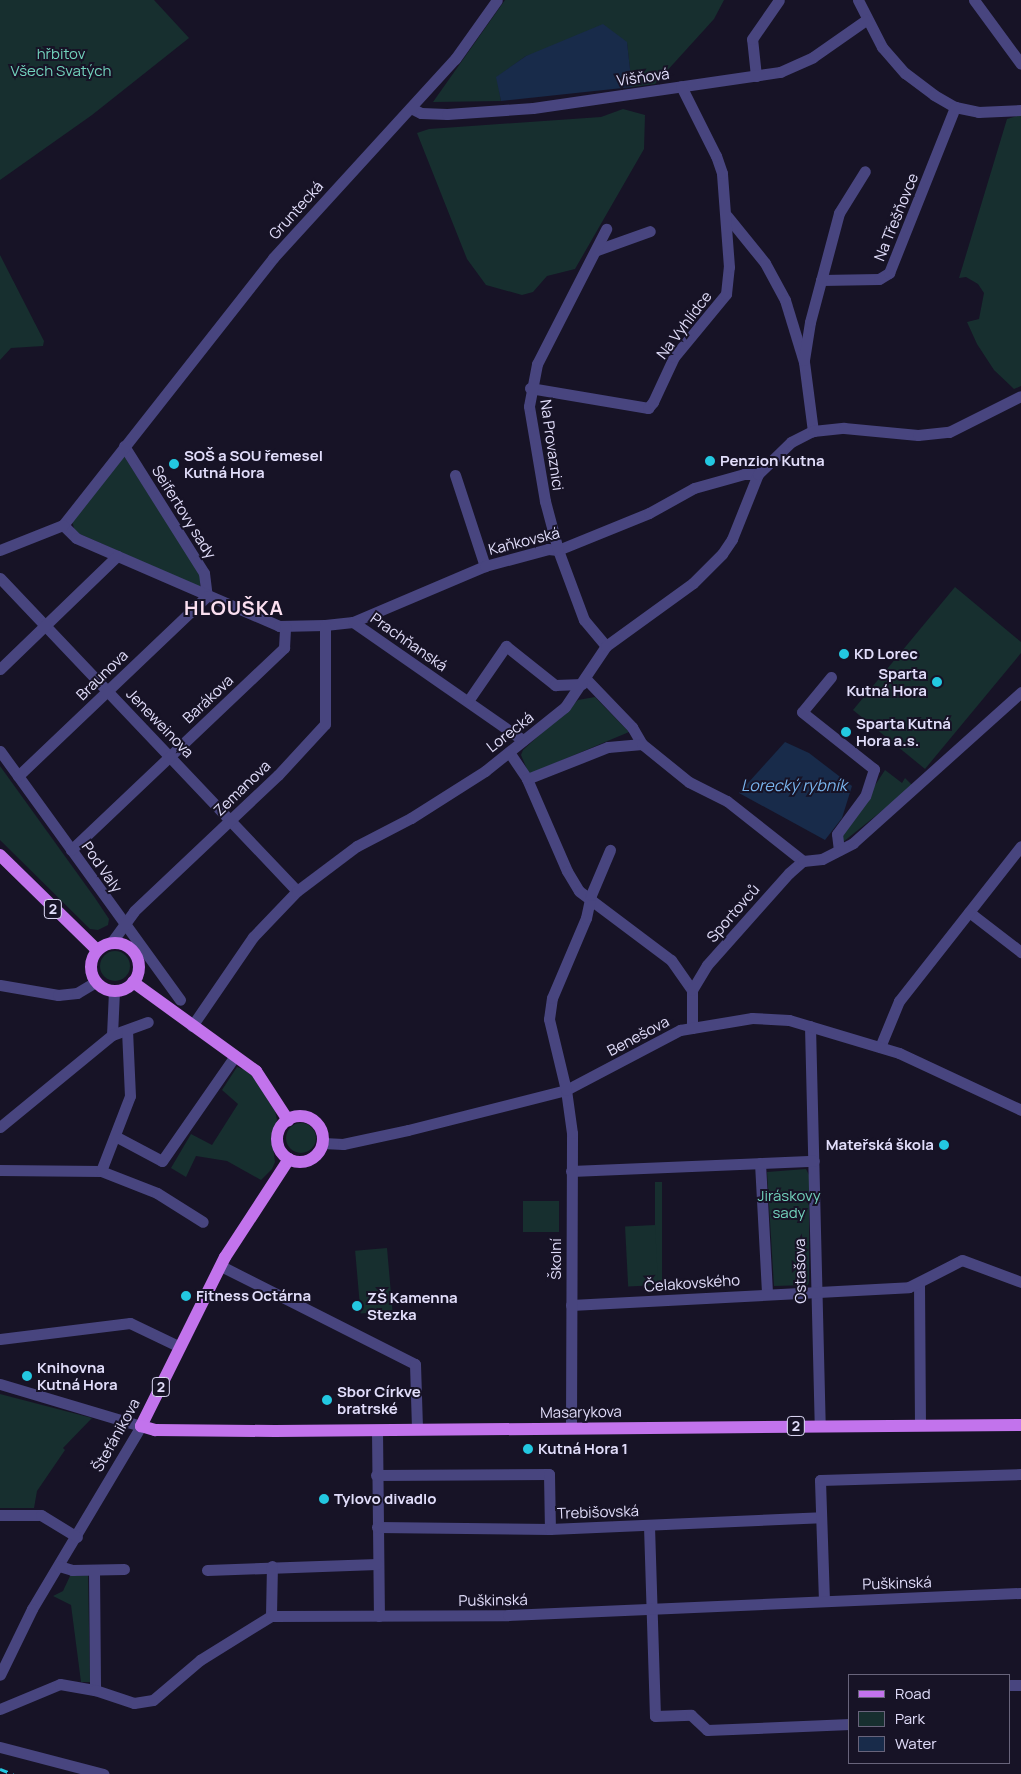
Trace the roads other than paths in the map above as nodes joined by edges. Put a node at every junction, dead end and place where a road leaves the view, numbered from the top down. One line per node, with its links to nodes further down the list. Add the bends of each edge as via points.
1 (497, 0): 10 (street, Gruntecká, via 455,59)
2 (779, 0): 7 (street, via 752,39)
3 (858, 0): 5 (street)
4 (974, 0): 6 (street)
5 (866, 20): 7 (street, Višňová, via 799,65); 9 (street, via 882,47 905,72)
6 (1021, 64)
7 (756, 76): 8 (street, Višňová)
8 (681, 86): 10 (street, Višňová, via 479,113 421,113); 13 (street, Na Vyhlídce, via 716,156)
9 (955, 107): 11 (street, via 991,114); 19 (street, Na Třešňovce, via 889,273 879,279)
10 (411, 108): 24 (street, Gruntecká, via 273,258)
11 (1021, 110)
12 (864, 171): 19 (street, via 839,213)
13 (727, 216): 16 (street); 17 (street, Na Vyhlídce)
14 (606, 229): 18 (street, Na Provaznici)
15 (650, 231): 18 (street)
16 (746, 241): 17 (street); 20 (street, via 777,282)
17 (728, 248): 21 (street, Na Vyhlídce, via 726,294 674,357 651,406 643,408 602,398)
18 (597, 250): 21 (street, Na Provaznici, via 550,333)
19 (821, 280): 20 (street)
20 (804, 362): 23 (street)
21 (530, 388): 29 (street, Na Provaznici, via 529,406 545,501)
22 (1021, 396): 23 (street, via 941,434 918,436 860,428)
23 (813, 431): 25 (street, Lorecká, via 791,442)
24 (124, 446): 27 (street); 33 (street, Seifertovy sady, via 204,572)
25 (758, 474): 29 (street, Kaňkovská, via 744,474 694,488 649,513); 38 (street, Lorecká, via 740,521 722,554 692,583)
26 (455, 475): 31 (street)
27 (63, 525): 28 (street); 30 (street, via 76,538)
28 (0, 550)
29 (558, 550): 31 (street, Kaňkovská, via 548,549); 38 (street, Na Provaznici, via 584,620)
30 (117, 556): 33 (street); 36 (street)
31 (485, 566): 34 (street, Kaňkovská)
32 (0, 578): 36 (street, Jeneweinova)
33 (207, 596): 37 (street, Prachňanská, via 278,626); 42 (street, Braunova)
34 (353, 622): 35 (street, Prachňanská); 44 (street, Prachňanská)
35 (325, 625): 37 (street, Prachňanská); 52 (street, Zemanova, via 324,724)
36 (46, 626): 39 (street); 42 (street, Jeneweinova)
37 (285, 626): 49 (street, Barákova, via 284,648)
38 (606, 646): 41 (street, Lorecká)
39 (0, 669)
40 (831, 677): 56 (street, via 802,712 874,769 865,796 837,834 835,840)
41 (584, 681): 44 (street, via 555,685 506,646); 45 (street, Lorecká, via 565,707); 46 (street, via 632,727)
42 (108, 690): 49 (street, Jeneweinova); 50 (street, Braunova)
43 (1021, 692): 56 (street, via 907,797 853,843)
44 (468, 701): 45 (street, Prachňanská)
45 (523, 740): 48 (street, Lorecká)
46 (642, 744): 51 (street, via 608,747); 58 (street, via 689,782 727,801)
47 (0, 751): 50 (street, Pod Valy)
48 (509, 752): 51 (street); 59 (street, Lorecká, via 458,790 356,846)
49 (170, 756): 52 (street, Jeneweinova); 54 (street, Barákova)
50 (18, 776): 54 (street, Pod Valy)
51 (527, 779): 60 (street, via 572,882)
52 (231, 820): 59 (street, Jeneweinova); 62 (street, Zemanova)
53 (1021, 846): 61 (street)
54 (71, 850): 62 (street, Pod Valy)
55 (610, 850): 60 (street, Školní)
56 (839, 850): 58 (street, via 817,860)
57 (0, 855): 64 (main road, 2)
58 (803, 861): 69 (street, Sportovců, via 707,966)
59 (297, 891): 73 (street, Lorecká, via 253,937)
60 (591, 903): 69 (street, via 670,960); 80 (street, Školní, via 552,998 548,1019)
61 (969, 912): 65 (street); 78 (street, via 899,1000)
62 (124, 923): 63 (street, Zemanova); 71 (street, Pod Valy)
63 (112, 943): 64 (main road); 67 (main road, via 126,945 136,955 139,969)
64 (97, 950): 66 (main road, via 90,966)
65 (1021, 952)
66 (96, 982): 68 (street, via 77,993 58,995); 70 (main road)
67 (133, 982): 70 (main road, via 125,989); 73 (main road)
68 (0, 985)
69 (692, 990): 75 (street)
70 (114, 991): 77 (street)
71 (180, 1000)
72 (148, 1022): 76 (street)
73 (192, 1026): 79 (main road)
74 (810, 1026): 75 (street, Benešova, via 780,1018 752,1018); 78 (street, Benešova); 87 (street, Ostašova)
75 (692, 1028): 80 (street, Benešova, via 670,1035)
76 (126, 1030): 77 (street); 84 (street, via 130,1096)
77 (112, 1035): 83 (street)
78 (880, 1047): 81 (street, Benešova, via 923,1062)
79 (235, 1056): 82 (main road, via 260,1075); 84 (street, via 162,1161)
80 (566, 1090): 85 (street, Benešova, via 408,1130 343,1144); 91 (street, Školní, via 572,1124)
81 (1021, 1110)
82 (288, 1120): 85 (main road, via 301,1116 311,1118 321,1130); 86 (main road, via 281,1127 278,1139 280,1150)
83 (0, 1127)
84 (115, 1136): 90 (street)
85 (323, 1143): 86 (main road, via 318,1154 307,1161)
86 (289, 1158): 93 (main road, Štefánikova / 2)
87 (814, 1161): 88 (street); 96 (street, Ostašova)
88 (760, 1163): 91 (street); 97 (street)
89 (0, 1170): 90 (street)
90 (101, 1171): 92 (street, via 157,1193)
91 (571, 1171): 98 (street, Školní)
92 (203, 1222)
93 (221, 1266): 100 (main road, Štefánikova / 2); 107 (street, via 415,1364)
94 (1021, 1282): 95 (street, Čelakovského, via 962,1260)
95 (919, 1283): 96 (street, Čelakovského, via 909,1288); 102 (street)
96 (815, 1292): 97 (street, Čelakovského); 105 (street, Ostašova)
97 (767, 1293): 98 (street, Čelakovského)
98 (571, 1305): 106 (street, Školní)
99 (0, 1339): 100 (street, via 130,1323)
100 (180, 1347): 104 (main road, Štefánikova / 2)
101 (0, 1384): 104 (street)
102 (920, 1425): 103 (main road, Masarykova / 2); 105 (main road, Masarykova / 2)
103 (1021, 1425)
104 (142, 1426): 108 (main road, Masarykova / 2, via 155,1430); 116 (street, Štefánikova)
105 (820, 1426): 106 (main road, Masarykova / 2)
106 (571, 1428): 107 (main road, Masarykova / 2)
107 (417, 1429): 108 (main road, Masarykova / 2)
108 (377, 1430): 109 (street)
109 (376, 1474): 114 (street); 115 (street, via 549,1474)
110 (1021, 1474): 112 (street, via 820,1480)
111 (0, 1515): 116 (street, via 40,1515)
112 (821, 1517): 113 (street, Trebišovská); 124 (street)
113 (649, 1526): 115 (street, Trebišovská); 125 (street)
114 (377, 1527): 115 (street, Trebišovská); 117 (street)
115 (550, 1529)
116 (77, 1536): 118 (street, Štefánikova)
117 (378, 1564): 119 (street); 127 (street)
118 (58, 1566): 121 (street); 128 (street, Štefánikova)
119 (272, 1566): 122 (street); 126 (street)
120 (124, 1569): 121 (street)
121 (94, 1570): 129 (street)
122 (207, 1570)
123 (1021, 1594): 124 (street, Puškinská)
124 (824, 1601): 125 (street, Puškinská)
125 (653, 1608): 127 (street, Puškinská, via 508,1615); 131 (street, via 655,1716 691,1715 706,1730)
126 (271, 1616): 127 (street, Puškinská); 129 (street, Puškinská, via 188,1669 153,1700 134,1703)
127 (379, 1616)
128 (0, 1675)
129 (94, 1690): 130 (street, Puškinská, via 52,1686)
130 (0, 1709)
131 (848, 1724)
132 (0, 1748): 133 (street)
133 (104, 1774)

